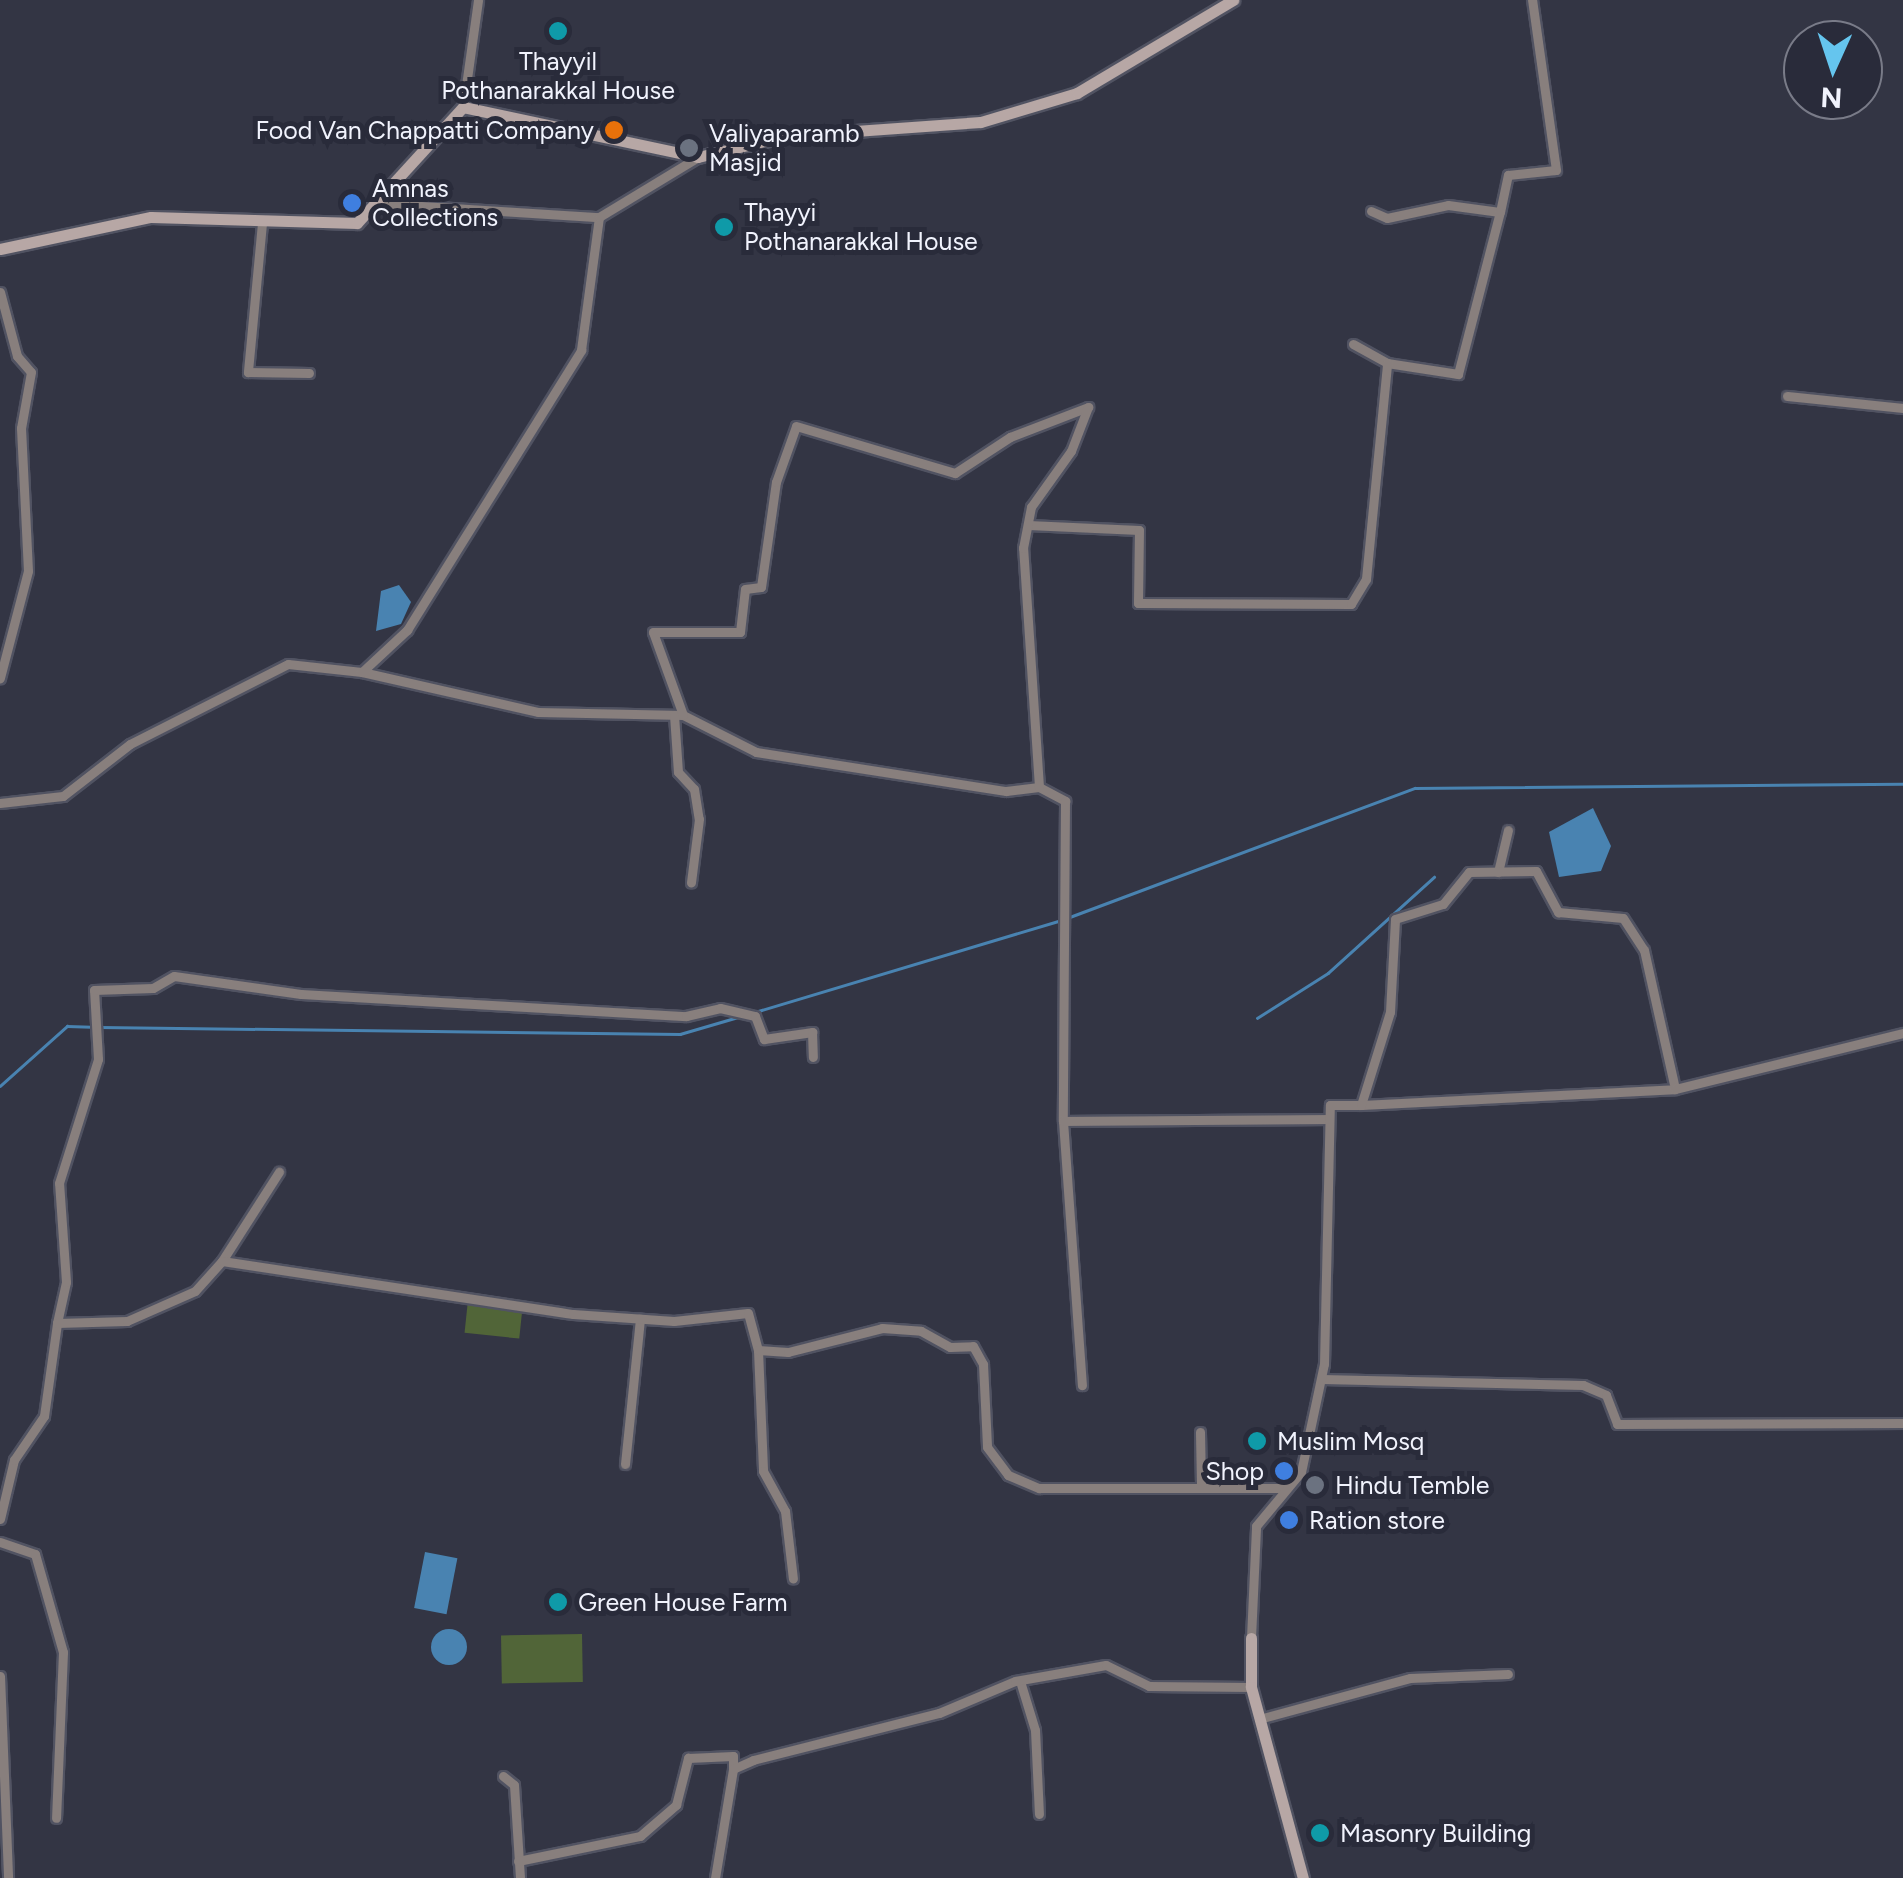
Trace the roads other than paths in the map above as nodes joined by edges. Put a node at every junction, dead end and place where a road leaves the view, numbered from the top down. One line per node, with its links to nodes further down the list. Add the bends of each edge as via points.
1 (478, 0): 4 (street)
2 (1233, 0): 5 (main road, via 1077,93 1022,112 785,136)
3 (1532, 0): 8 (street, via 1556,170 1508,175)
4 (464, 107): 5 (main road); 6 (main road)
5 (698, 158): 9 (street)
6 (374, 203): 9 (street); 10 (main road, via 348,225)
7 (1371, 211): 8 (street, via 1387,218 1400,208 1448,204)
8 (1500, 212): 14 (street, via 1458,374)
9 (599, 217): 19 (street, via 582,350 407,630)
10 (262, 223): 11 (main road, via 151,217); 15 (street, via 248,372)
11 (0, 249)
12 (0, 292): 20 (street, via 17,356 31,372 21,428 28,571)
13 (1353, 344): 14 (street)
14 (1387, 363): 18 (street, via 1366,579 1351,604 1138,603 1139,530)
15 (309, 372)
16 (1786, 396): 17 (street)
17 (1903, 408)
18 (1028, 525): 21 (street, via 1088,407 1010,438 956,473 796,426 776,482 761,588 745,588 740,632 653,632); 22 (street)
19 (362, 672): 21 (street, via 538,712); 23 (street, via 270,670 130,744 63,796)
20 (0, 678)
21 (679, 715): 22 (street, via 756,752 1006,790); 26 (street, via 678,772 694,789 699,819)
22 (1038, 786): 32 (street, via 1066,800)
23 (0, 802)
24 (1508, 830): 25 (street)
25 (1498, 872): 29 (street, via 1536,871 1558,912 1623,918 1644,950); 30 (street, via 1469,872 1443,904 1394,918 1390,1012)
26 (691, 882)
27 (1903, 1033): 29 (street)
28 (813, 1056): 36 (street, via 812,1032 764,1039 755,1016 720,1008 686,1016 320,995 174,976 153,988 94,990 98,1059 60,1183 66,1282)
29 (1675, 1089): 30 (street)
30 (1361, 1105): 31 (street, via 1330,1105)
31 (1330, 1119): 32 (street); 38 (street, via 1334,1225)
32 (1062, 1121): 39 (street)
33 (279, 1172): 34 (street)
34 (222, 1261): 35 (street, via 286,1277); 36 (street, via 195,1292 127,1321)
35 (640, 1319): 37 (street, via 748,1313); 42 (street)
36 (57, 1322): 45 (street, via 42,1379 44,1416 14,1460)
37 (758, 1350): 43 (street, via 788,1352 882,1328 973,1346 983,1364 987,1447 1008,1475 1040,1488); 47 (street, via 763,1471 784,1510)
38 (1322, 1379): 40 (street, via 1584,1385 1606,1395 1617,1424); 44 (street, via 1301,1472)
39 (1082, 1385)
40 (1903, 1423)
41 (1200, 1432): 43 (street)
42 (625, 1464)
43 (1201, 1484): 44 (street)
44 (1284, 1488): 48 (street, via 1256,1526)
45 (0, 1519)
46 (0, 1542): 57 (street, via 35,1554 62,1652)
47 (793, 1579)
48 (1251, 1638): 52 (main road)
49 (1508, 1674): 53 (street, via 1410,1678)
50 (0, 1676): 58 (street)
51 (1020, 1681): 52 (street, via 1106,1665 1149,1686); 54 (street); 56 (street, via 1035,1730)
52 (1251, 1686): 53 (main road)
53 (1260, 1720): 63 (main road)
54 (732, 1769): 59 (street, via 733,1756 688,1758 676,1805 640,1836); 62 (street)
55 (503, 1776): 59 (street, via 514,1785)
56 (1039, 1814)
57 (56, 1818)
58 (1, 1853): 60 (street)
59 (518, 1861): 61 (street)
60 (8, 1878)
61 (520, 1878)
62 (715, 1878)
63 (1303, 1878)

